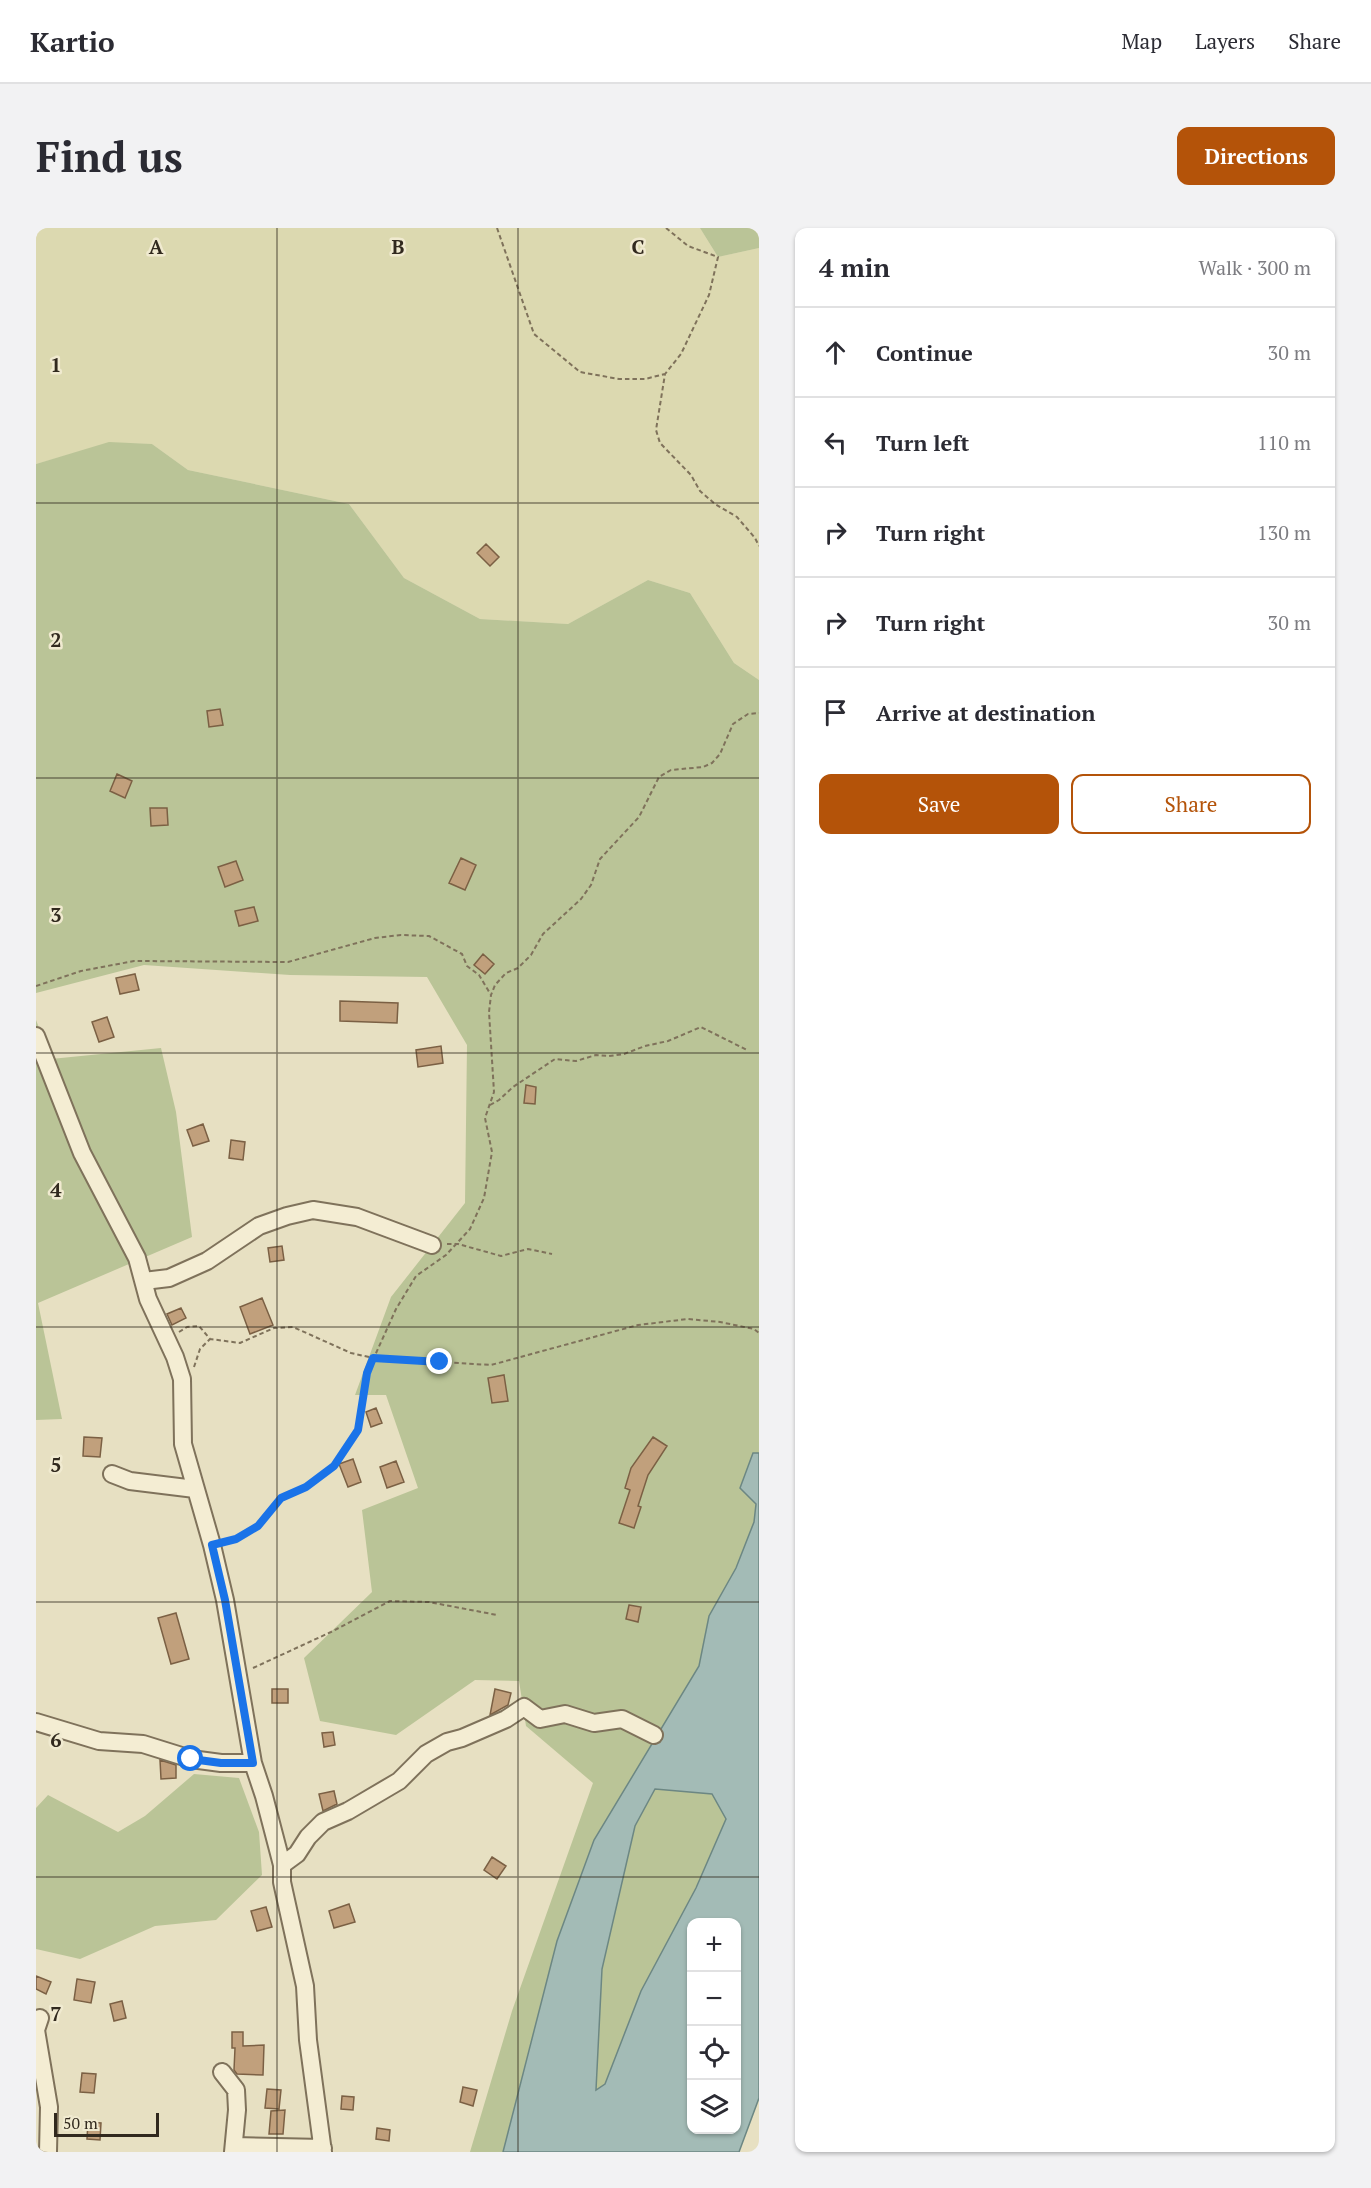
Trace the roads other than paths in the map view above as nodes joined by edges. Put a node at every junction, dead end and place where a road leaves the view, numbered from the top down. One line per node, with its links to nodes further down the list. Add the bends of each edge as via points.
1 (36, 1036): 3 (street, via 82,1153 131,1247)
2 (432, 1245): 3 (street, via 357,1217 313,1210 259,1226 207,1261 169,1278)
3 (144, 1281): 5 (street, via 182,1379 183,1444)
4 (112, 1474): 5 (street, via 130,1481)
5 (195, 1489): 8 (street, via 225,1600)
6 (36, 1722): 8 (street, via 99,1741 143,1744 191,1759)
7 (654, 1736): 9 (street, via 622,1719 594,1723 565,1714 540,1719 524,1707 506,1719 426,1754 399,1781 323,1822 297,1854)
8 (253, 1763): 9 (street)
9 (282, 1865): 13 (street, via 282,1882 305,1986)
10 (40, 2018): 14 (street, via 36,2030 49,2107)
11 (222, 2072): 12 (street, via 236,2090)
12 (234, 2149): 13 (street)
13 (323, 2150)
14 (48, 2152)

